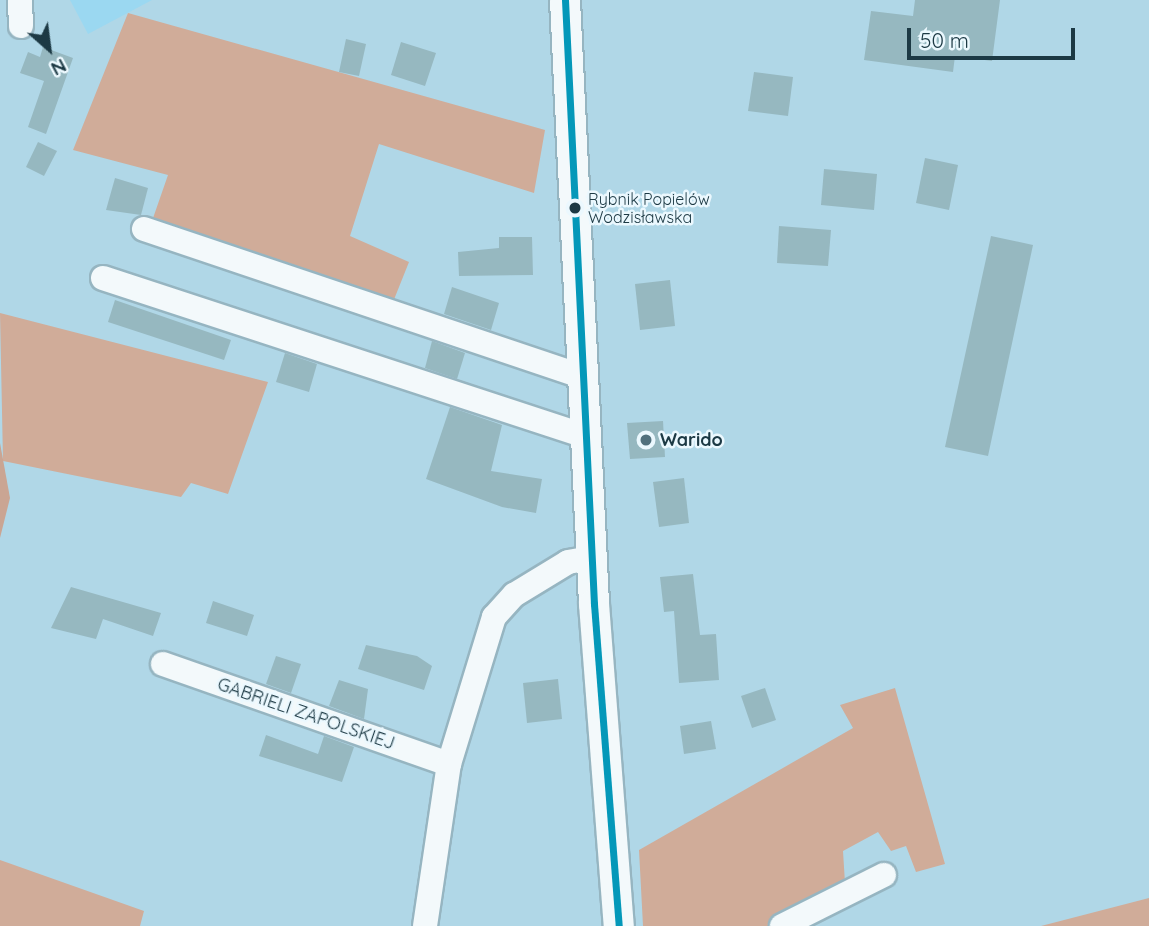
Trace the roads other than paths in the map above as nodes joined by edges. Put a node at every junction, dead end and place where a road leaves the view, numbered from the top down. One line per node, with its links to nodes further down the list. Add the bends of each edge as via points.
1 (20, 0): 3 (street)
2 (565, 0): 6 (main road)
3 (21, 26)
4 (144, 229): 6 (street)
5 (103, 278): 7 (street)
6 (582, 376): 7 (main road)
7 (585, 436): 8 (main road)
8 (591, 558): 10 (street, via 568,562 514,594 494,617); 13 (main road)
9 (163, 664): 10 (street, GABRIELI ZAPOLSKIEJ)
10 (449, 764): 12 (street)
11 (884, 875): 14 (street)
12 (425, 926)
13 (619, 926)
14 (782, 926)

